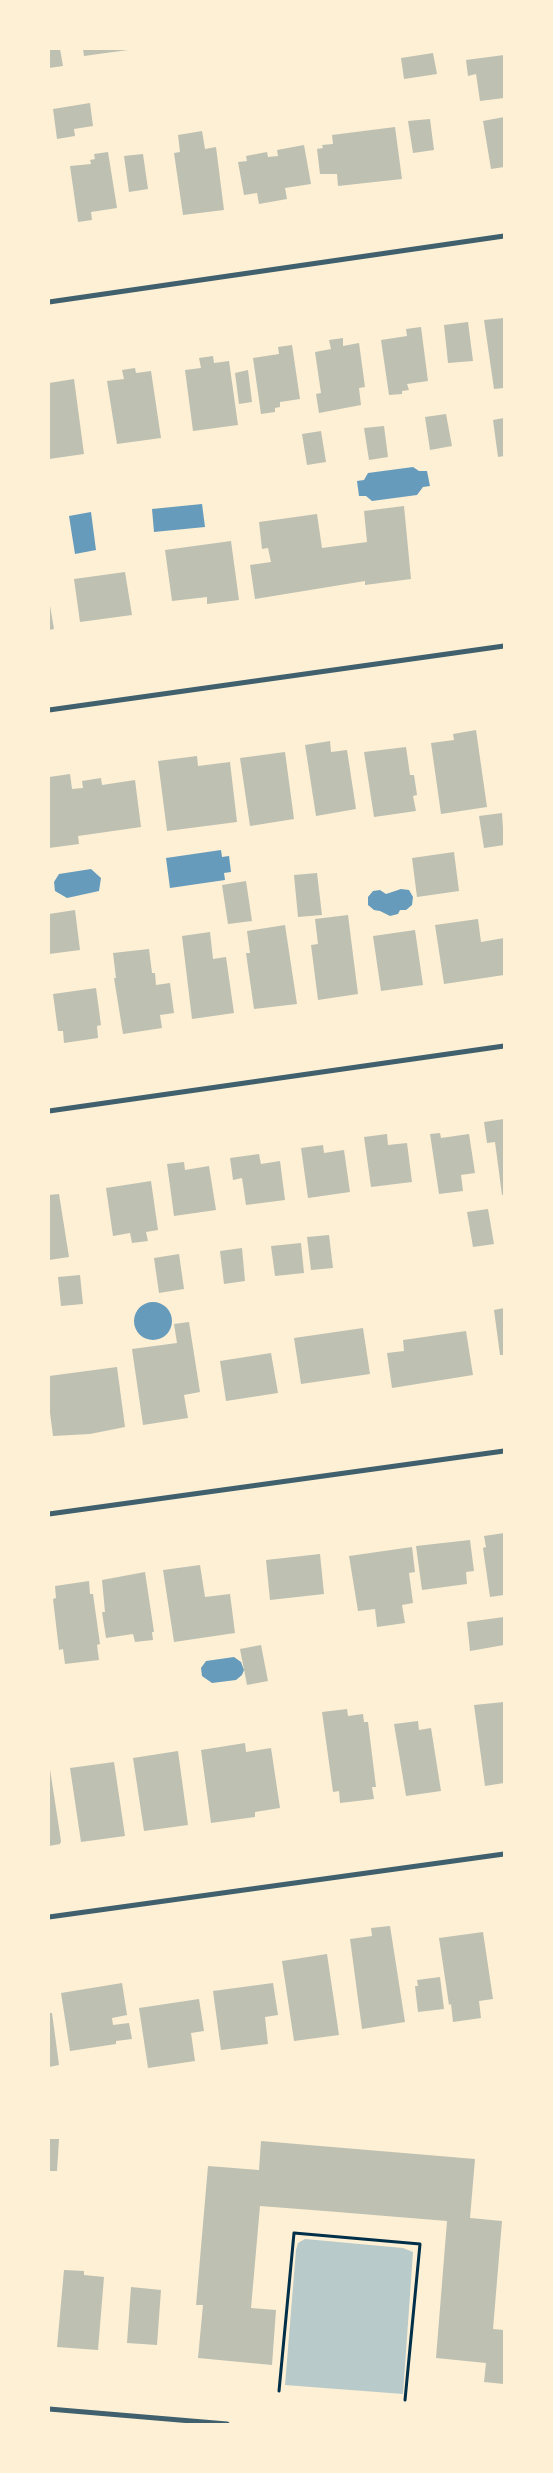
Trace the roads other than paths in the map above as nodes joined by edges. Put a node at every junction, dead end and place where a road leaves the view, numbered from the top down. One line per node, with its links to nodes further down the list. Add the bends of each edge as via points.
1 (504, 236): 2 (street)
2 (49, 302)
3 (504, 646): 4 (street)
4 (49, 710)
5 (504, 1046): 6 (street)
6 (49, 1111)
7 (504, 1451): 8 (street)
8 (49, 1514)
9 (504, 1854): 10 (street)
10 (49, 1917)
11 (49, 2409): 12 (street)
12 (227, 2424)

